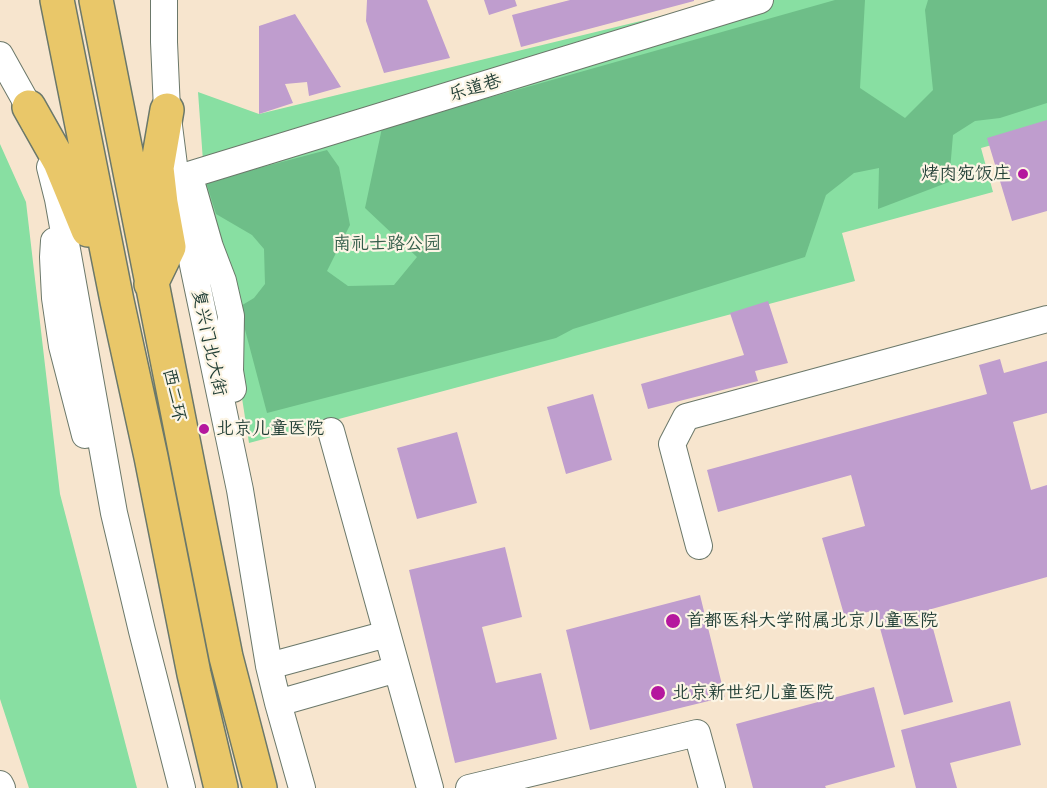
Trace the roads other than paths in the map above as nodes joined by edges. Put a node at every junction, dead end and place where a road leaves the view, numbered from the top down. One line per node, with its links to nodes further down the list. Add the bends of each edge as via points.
1 (57, 0): 10 (highway, 西二环)
2 (96, 0): 9 (highway, 西二环)
3 (164, 0): 7 (street, 复兴门北大街)
4 (760, 0): 8 (street, 乐道巷)
5 (0, 55): 6 (street)
6 (29, 107): 10 (highway, via 60,162); 21 (street, via 58,199 53,257 62,346 92,462 131,587)
7 (167, 110): 8 (street); 9 (highway, via 158,168 169,247); 13 (street, 复兴门北大街, via 178,192)
8 (189, 175): 13 (street, via 231,316 230,371 245,451)
9 (152, 284): 23 (highway, 西二环, via 226,657)
10 (117, 302): 22 (highway, 西二环)
11 (1047, 319): 14 (street, via 686,417 672,444)
12 (331, 431): 15 (street)
13 (240, 490): 16 (street, 复兴门北大街)
14 (699, 546)
15 (387, 634): 16 (street); 17 (street)
16 (269, 666): 18 (street, 复兴门北大街)
17 (397, 669): 18 (street); 25 (street)
18 (278, 703): 24 (street, 复兴门北大街)
19 (0, 784): 20 (street)
20 (2, 788)
21 (182, 788)
22 (221, 788)
23 (260, 788)
24 (302, 788)
25 (430, 788)
26 (469, 788): 27 (street, via 697,733)
27 (712, 788)

